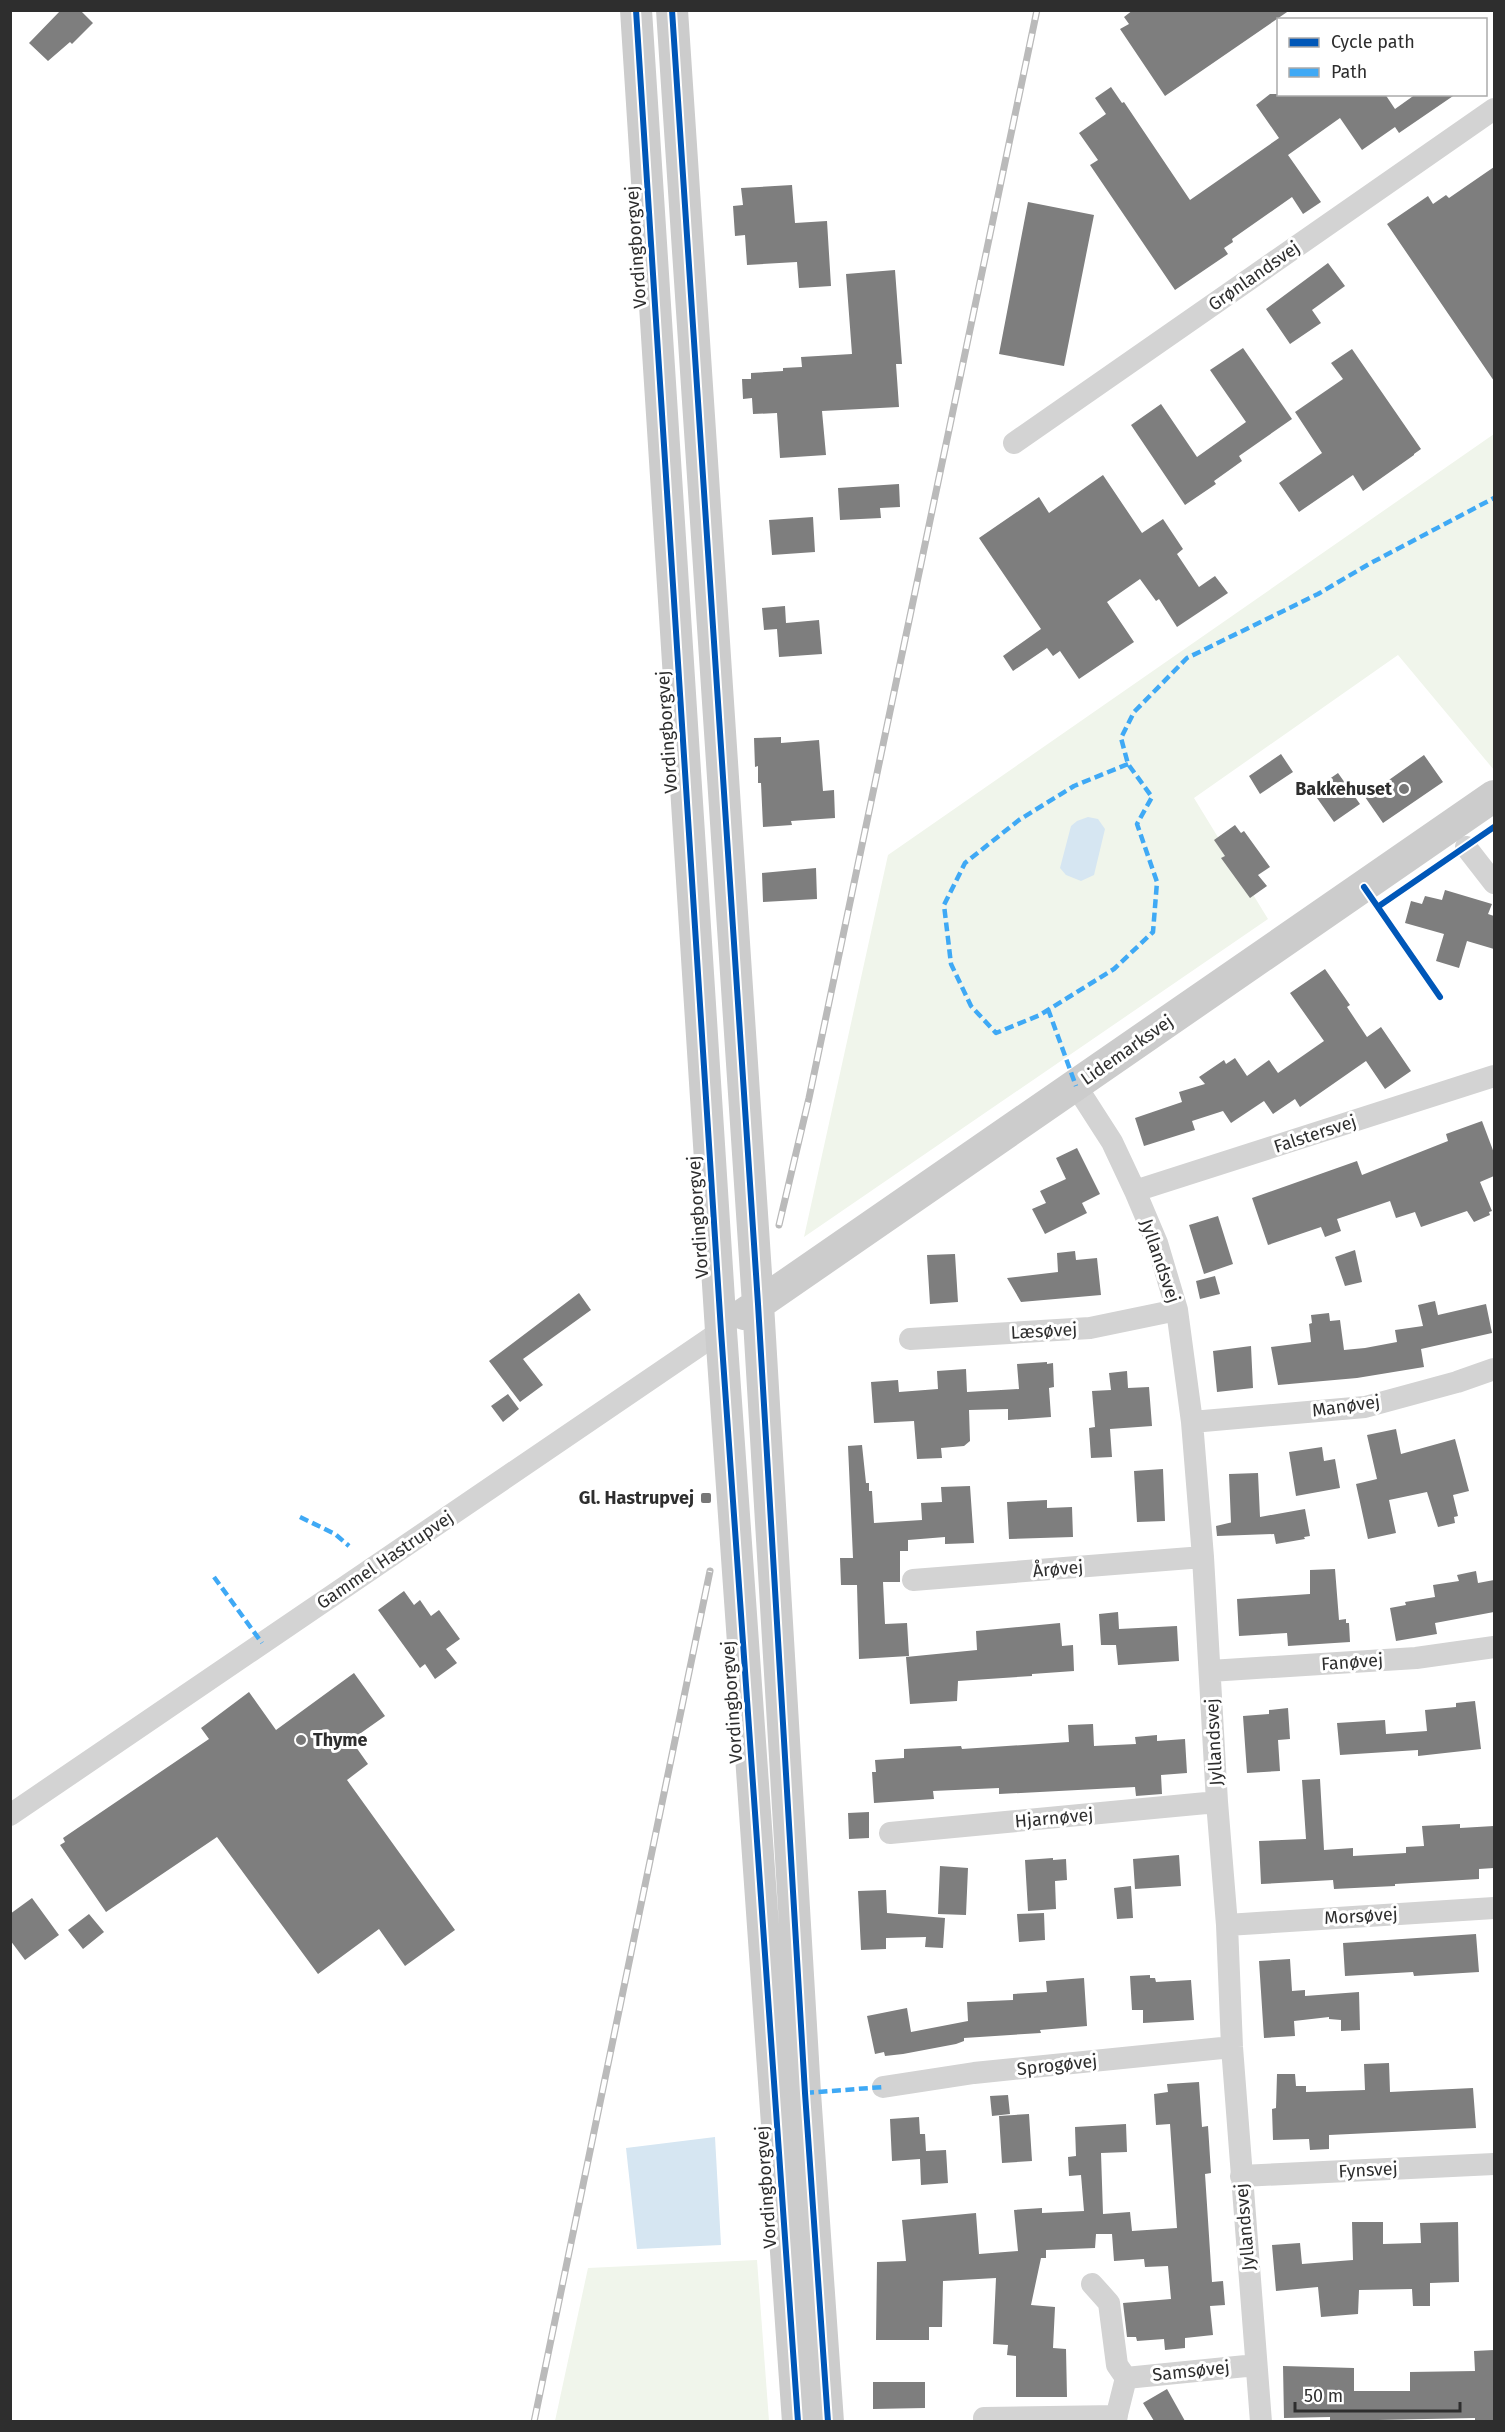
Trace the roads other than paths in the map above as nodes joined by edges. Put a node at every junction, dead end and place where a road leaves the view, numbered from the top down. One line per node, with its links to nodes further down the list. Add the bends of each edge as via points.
1 (636, 10): 13 (main road, Vordingborgvej)
2 (672, 10): 11 (main road)
3 (1494, 109): 4 (street, Grønlandsvej)
4 (1014, 443)
5 (1494, 796): 9 (main road, Lidemarksvej)
6 (1466, 847): 7 (street)
7 (1494, 883)
8 (1494, 1076): 10 (street, Falstersvej)
9 (1076, 1086): 10 (street, Jyllandsvej, via 1112,1142); 11 (main road, Lidemarksvej)
10 (1135, 1191): 12 (street, Jyllandsvej, via 1157,1243)
11 (758, 1304): 13 (main road, Gammel Hastrupvej); 35 (main road)
12 (1177, 1310): 14 (street, Læsøvej, via 1090,1328); 16 (street, Jyllandsvej)
13 (721, 1331): 22 (street, Gammel Hastrupvej); 34 (main road, Vordingborgvej)
14 (910, 1339)
15 (1494, 1369): 16 (street, Manøvej, via 1365,1407)
16 (1192, 1422): 17 (street, Jyllandsvej)
17 (1203, 1557): 18 (street, Årøvej); 20 (street, Jyllandsvej)
18 (913, 1580)
19 (1494, 1647): 20 (street, Fanøvej, via 1416,1658)
20 (1210, 1671): 21 (street, Jyllandsvej)
21 (1217, 1802): 23 (street, Hjarnøvej); 25 (street, Jyllandsvej)
22 (10, 1815)
23 (890, 1833)
24 (1494, 1908): 25 (street, Morsøvej)
25 (1227, 1924): 26 (street, Jyllandsvej)
26 (1232, 2047): 27 (street, Sprogøvej, via 974,2073); 29 (street, Jyllandsvej)
27 (883, 2087)
28 (1494, 2164): 29 (street, Fynsvej)
29 (1241, 2176): 31 (street, Jyllandsvej)
30 (1092, 2284): 32 (street, Samsøvej, via 1109,2303 1117,2365)
31 (1256, 2365): 32 (street, Samsøvej); 37 (street, Jyllandsvej)
32 (1126, 2378): 33 (street, Samsøvej)
33 (1116, 2419): 36 (street, Samsøvej)
34 (798, 2421)
35 (828, 2421)
36 (984, 2421)
37 (1261, 2421)

